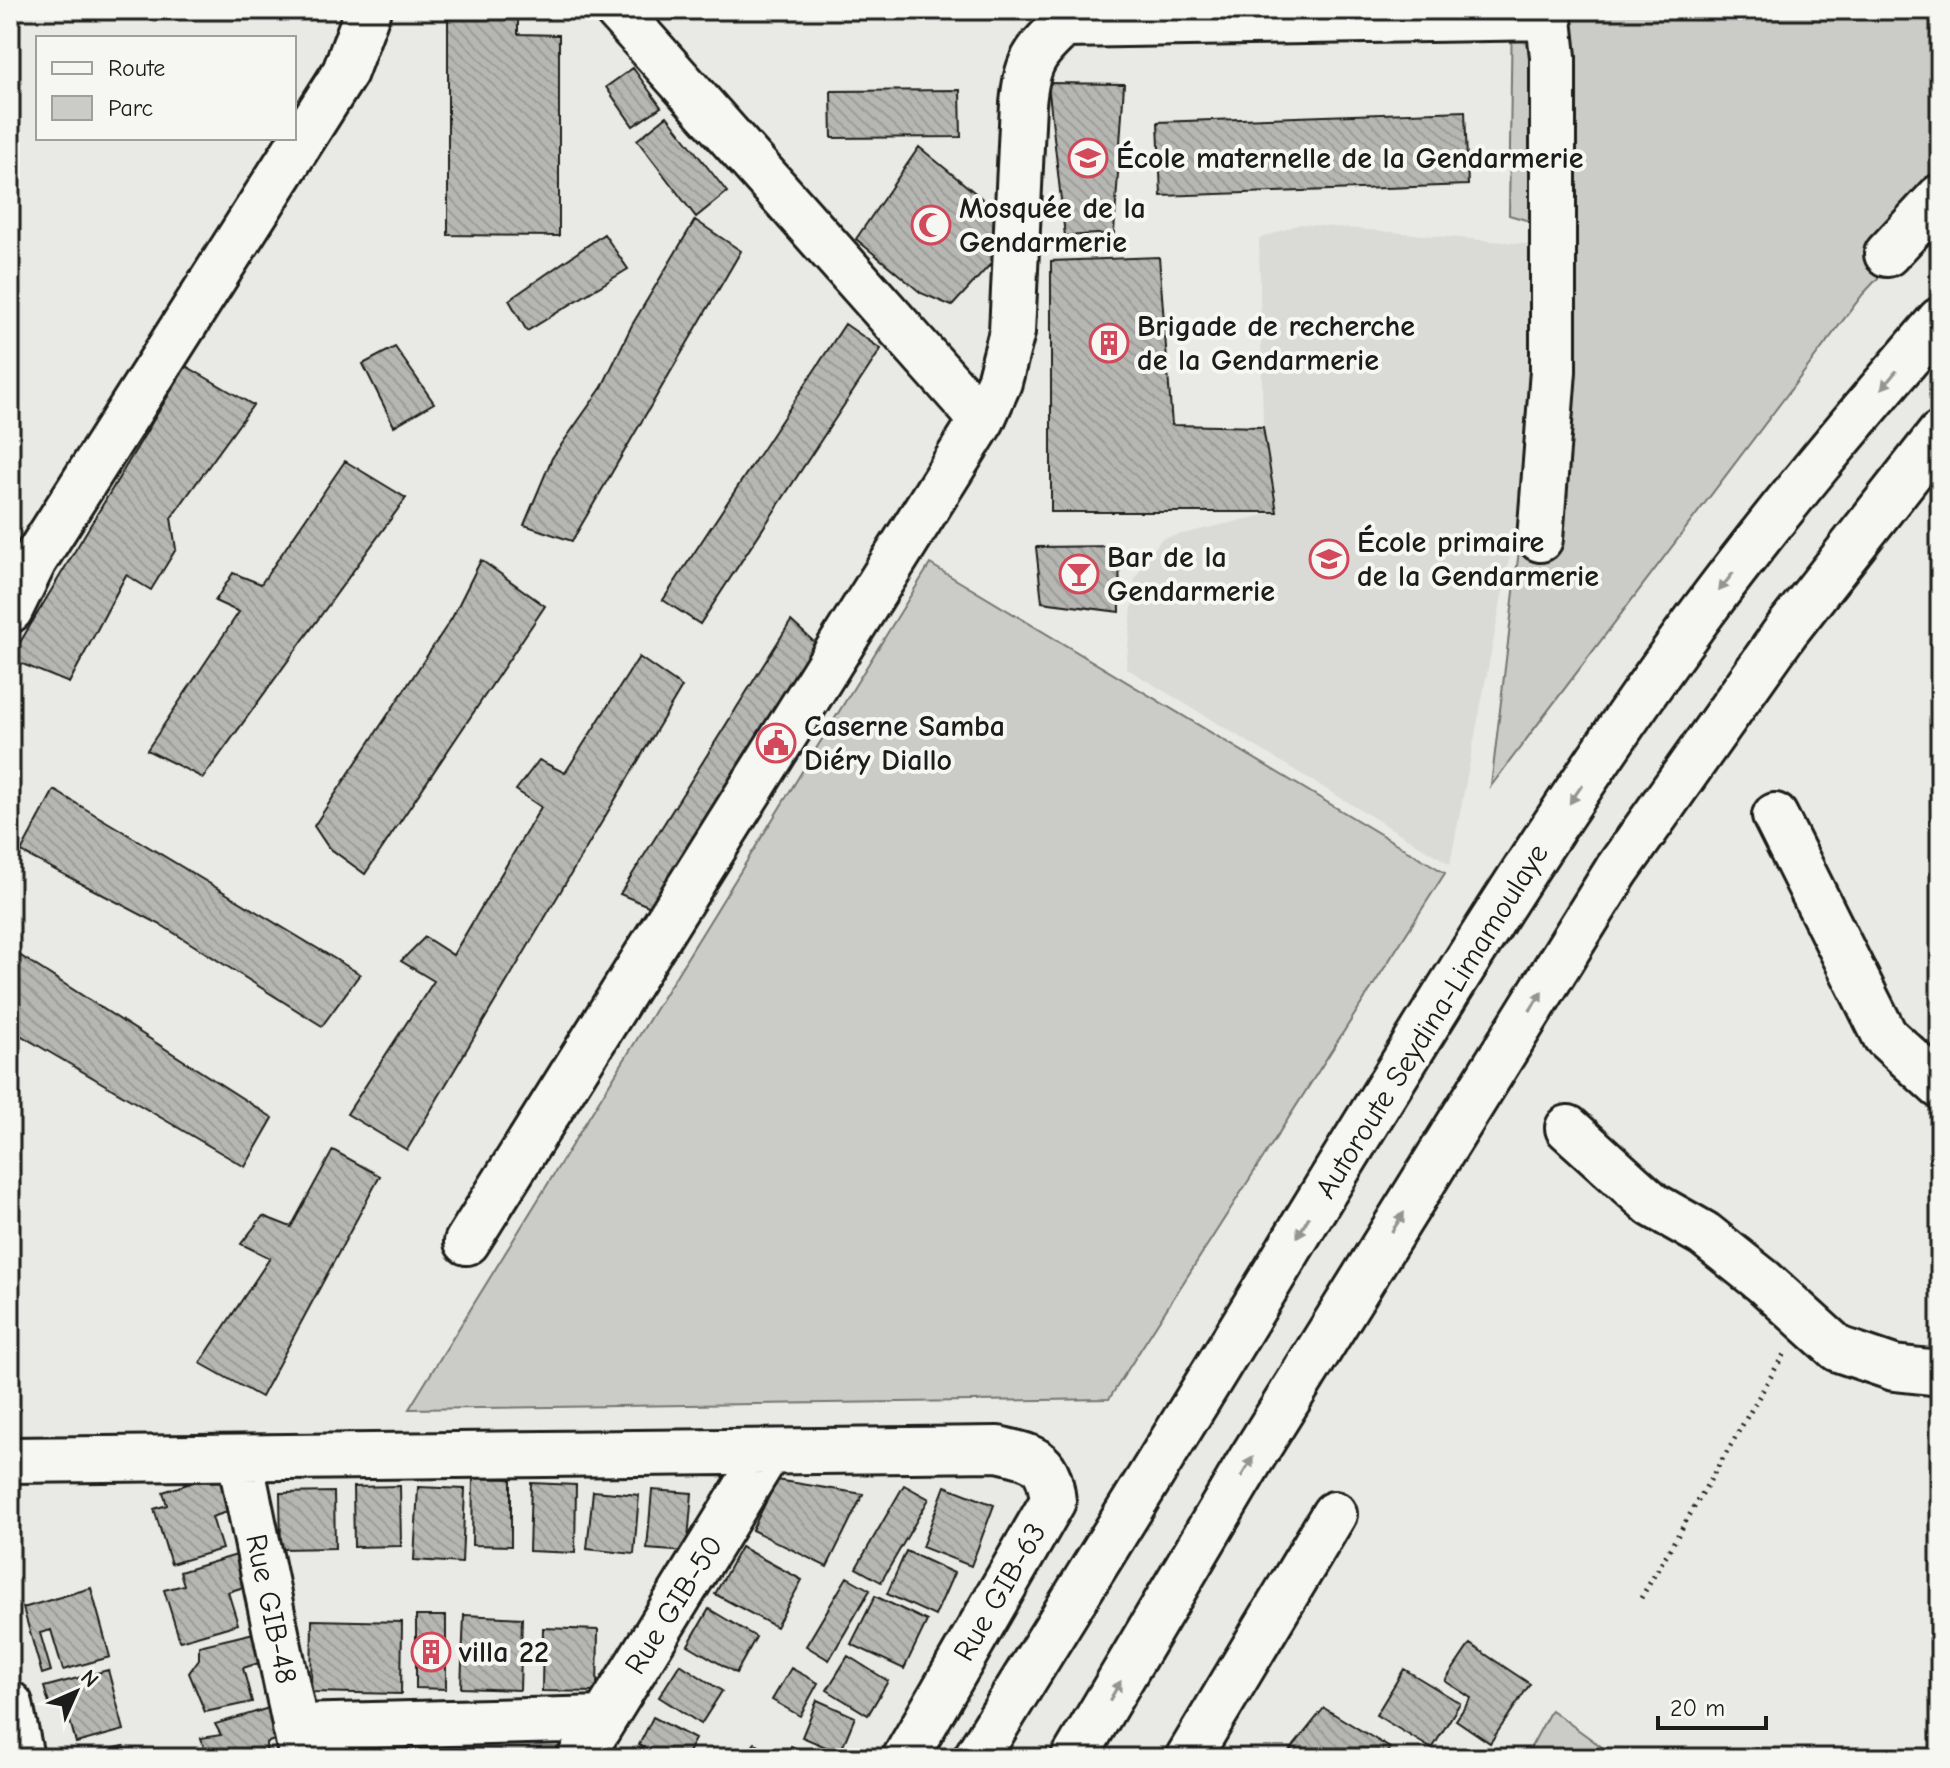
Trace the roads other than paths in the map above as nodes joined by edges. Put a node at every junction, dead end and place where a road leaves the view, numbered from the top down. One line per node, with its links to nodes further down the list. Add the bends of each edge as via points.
1 (368, 10): 11 (main road, via 345,72 34,561)
2 (617, 10): 8 (main road)
3 (1548, 14): 4 (main road); 10 (main road, via 1553,57 1553,371)
4 (1064, 18): 8 (main road, via 1037,49 1026,72 1012,332)
5 (1940, 197): 6 (main road)
6 (1887, 254)
7 (1940, 320): 27 (main road, Autoroute Seydina-Limamoulaye, one-way to 27, via 1699,617 1591,771 1463,964)
8 (982, 420): 15 (main road)
9 (1940, 434): 28 (main road, one-way to 9, via 1250,1461 1617,870 1786,631)
10 (1540, 539)
11 (10, 610)
12 (1775, 816): 13 (main road, via 1885,1036)
13 (1940, 1086)
14 (1568, 1128): 16 (main road, via 1653,1205 1704,1234 1838,1349 1894,1368)
15 (467, 1242)
16 (1940, 1373)
17 (768, 1452): 18 (main road, Rue GIB-63); 22 (main road, Rue GIB-50); 26 (main road, Rue GIB-63, via 998,1449 1035,1458 1050,1477 1053,1501)
18 (240, 1459): 19 (main road, Rue GIB-63); 23 (main road, Rue GIB-48)
19 (10, 1460)
20 (1334, 1514): 29 (main road)
21 (10, 1704): 24 (main road)
22 (603, 1719): 23 (main road); 25 (main road, Rue GIB-50)
23 (299, 1742)
24 (21, 1758)
25 (580, 1758)
26 (905, 1758)
27 (976, 1758)
28 (1074, 1758)
29 (1188, 1758)

